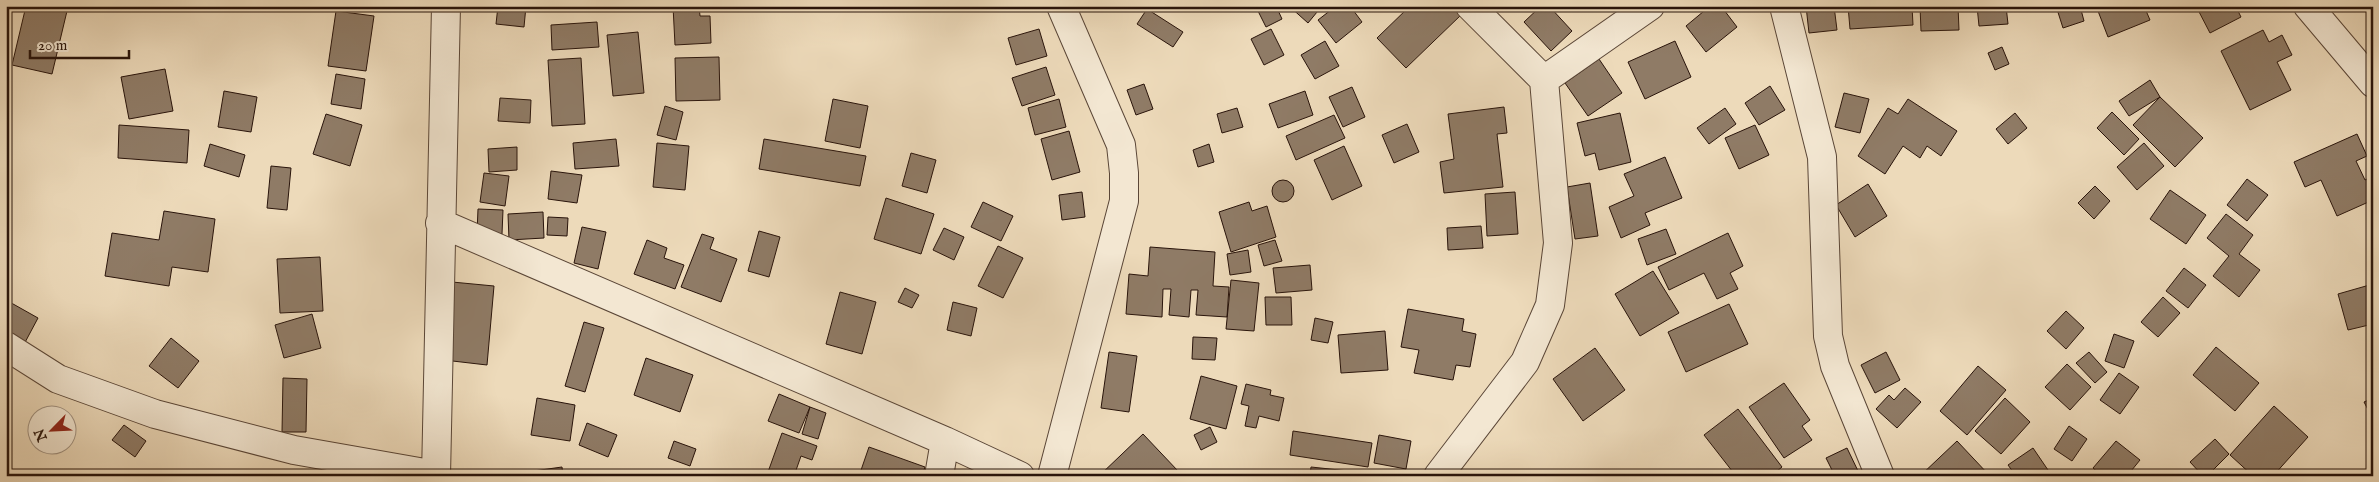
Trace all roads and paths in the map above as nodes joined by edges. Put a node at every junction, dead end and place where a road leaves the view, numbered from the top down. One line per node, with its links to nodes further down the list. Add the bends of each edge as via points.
1 (446, 6): 9 (street)
2 (1060, 6): 15 (street, via 1121,145 1124,201)
3 (1470, 6): 7 (street)
4 (1650, 6): 7 (street)
5 (1784, 6): 17 (street, via 1822,157 1828,336 1835,366)
6 (2308, 6): 8 (street)
7 (1544, 80): 16 (street, via 1558,243 1550,305 1525,362)
8 (2373, 83)
9 (440, 223): 11 (street); 12 (street)
10 (6, 346): 12 (street, via 58,379 156,414 294,450)
11 (944, 441): 13 (street); 14 (street)
12 (436, 475)
13 (940, 476)
14 (1020, 476)
15 (1052, 476)
16 (1438, 476)
17 (1880, 476)

